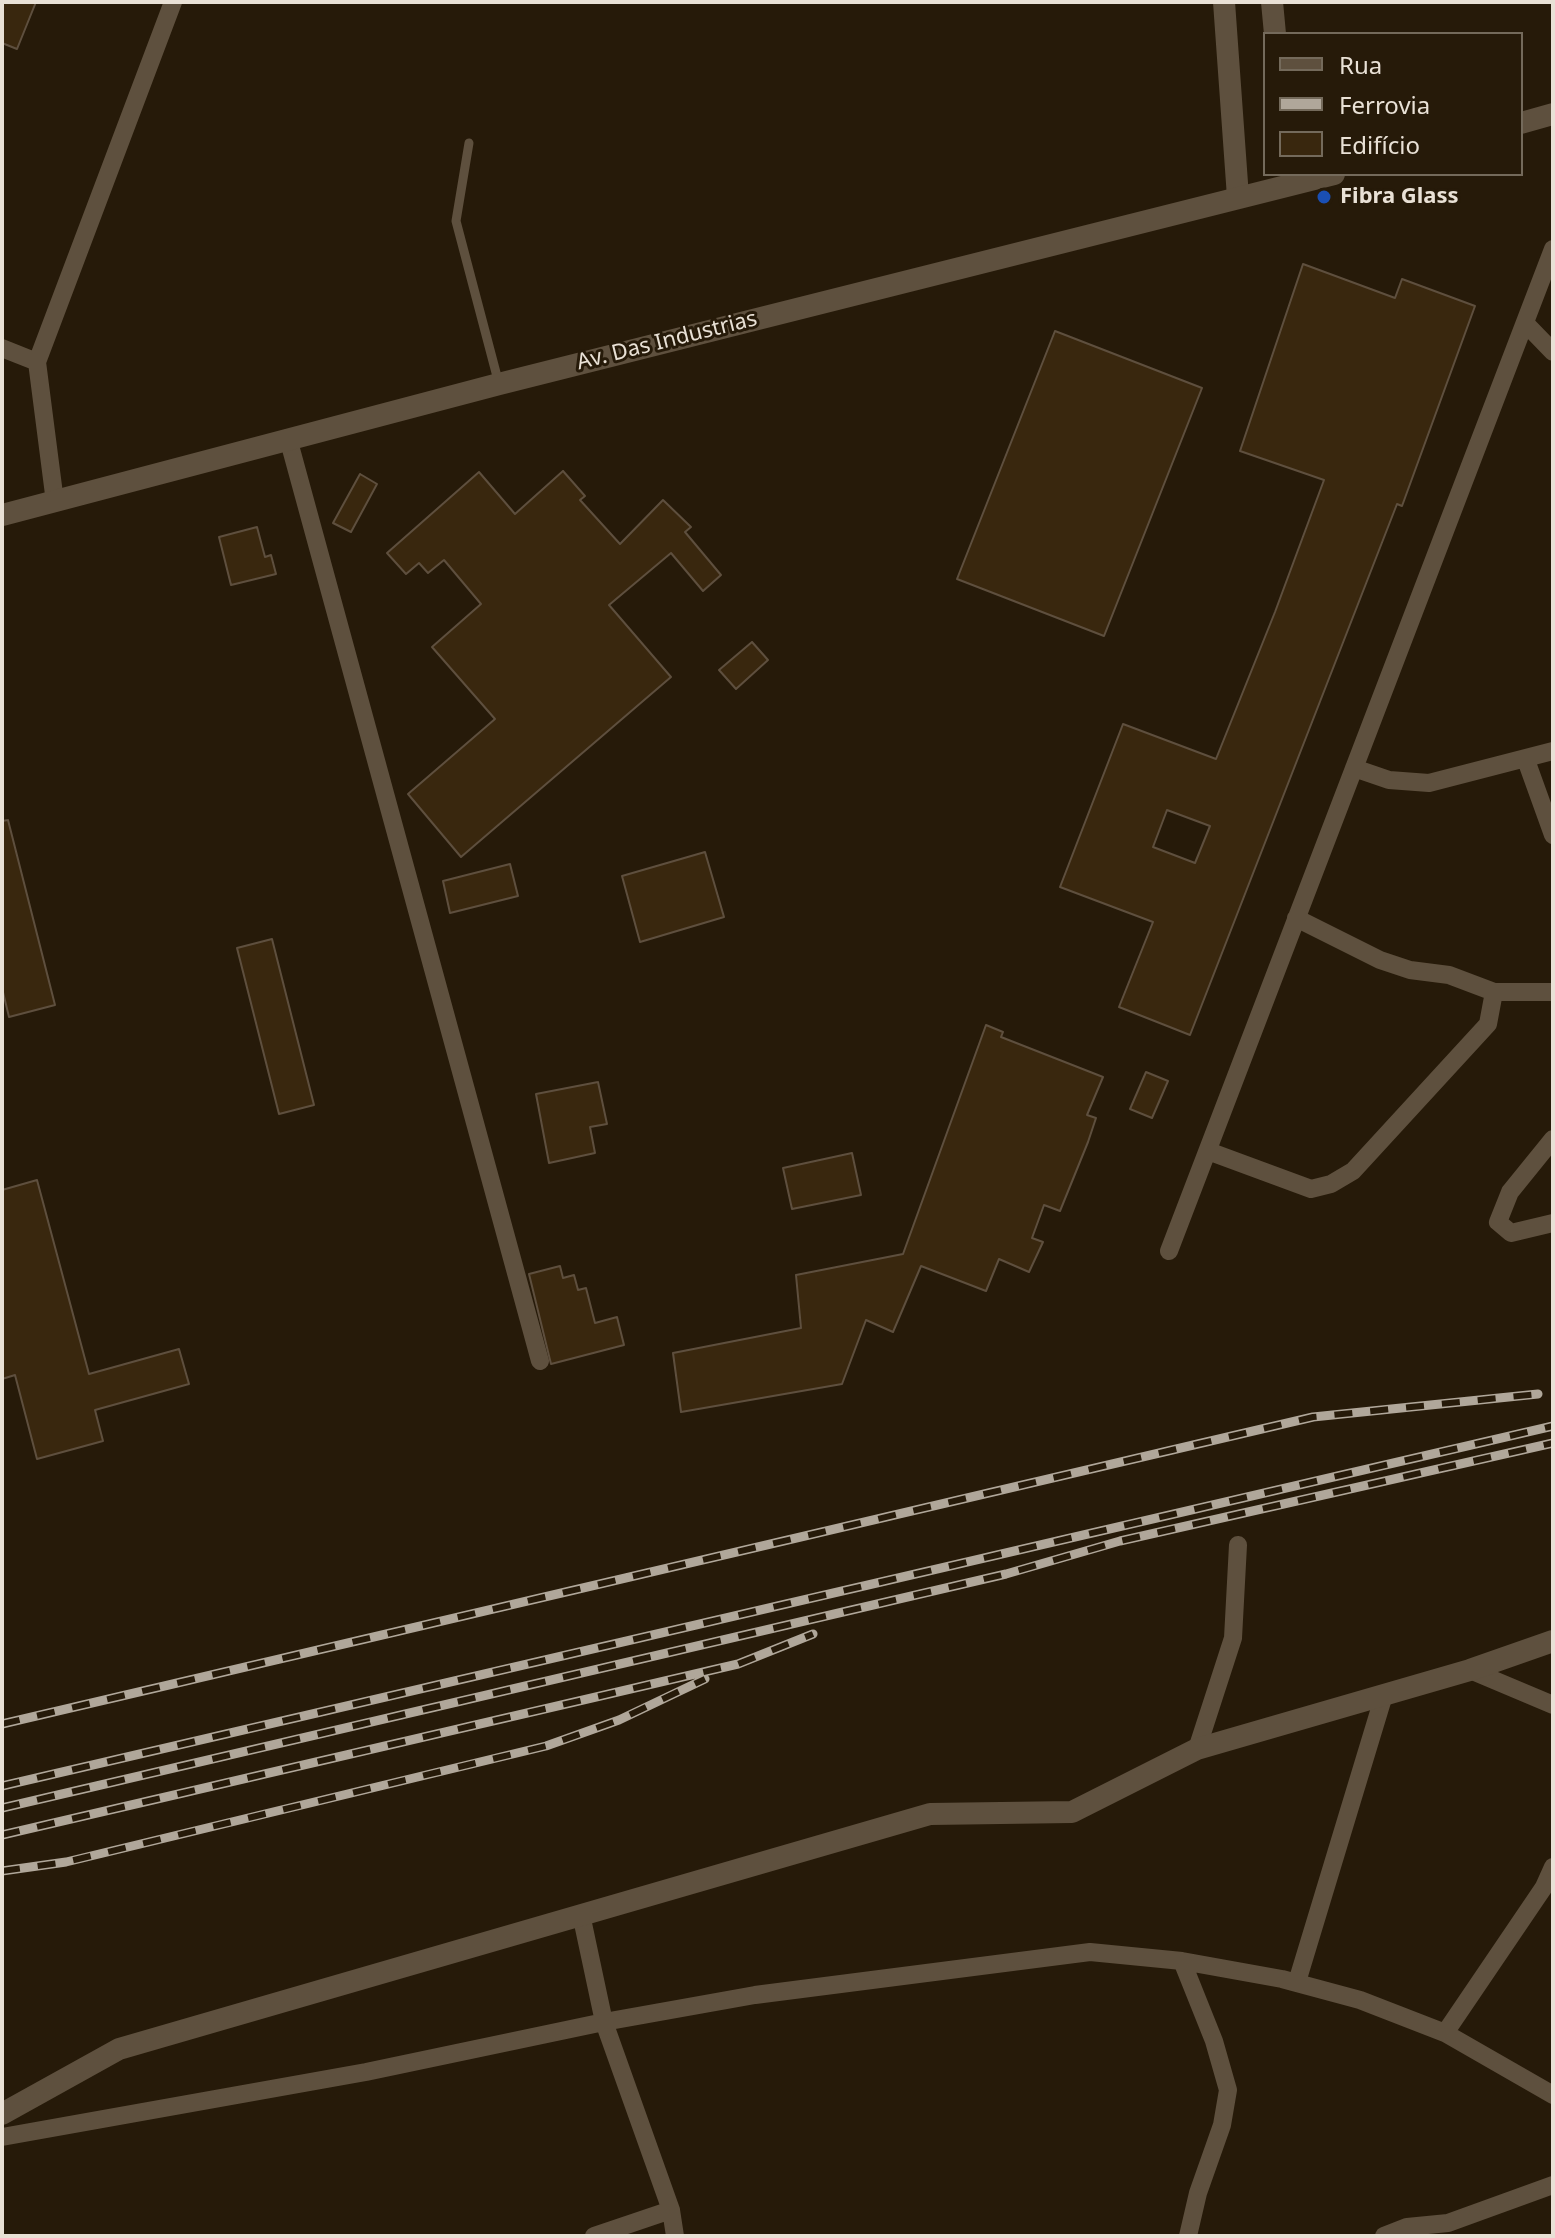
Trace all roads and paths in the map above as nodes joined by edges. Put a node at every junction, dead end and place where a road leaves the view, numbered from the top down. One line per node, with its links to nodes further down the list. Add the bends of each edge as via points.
1 (173, 2): 15 (street)
2 (1224, 2): 10 (street)
3 (1272, 2): 4 (street)
4 (1275, 32)
5 (1553, 114): 6 (street)
6 (1523, 122)
7 (469, 143): 16 (lane, via 456,221)
8 (1319, 176): 9 (street, Av. Das Industrias)
9 (1288, 180): 10 (street, Av. Das Industrias)
10 (1238, 197): 16 (street, Av. Das Industrias)
11 (1553, 249): 12 (street)
12 (1525, 323): 14 (street); 22 (street)
13 (2, 348): 15 (street)
14 (1553, 352)
15 (37, 362): 18 (street)
16 (499, 384): 17 (street, Av. Das Industrias)
17 (288, 438): 18 (street, Av. Das Industrias); 31 (street)
18 (55, 502): 19 (street, Av. Das Industrias)
19 (2, 515)
20 (1553, 751): 21 (street)
21 (1526, 760): 22 (street, via 1429,783 1389,780); 23 (street)
22 (1354, 768): 24 (street)
23 (1553, 835)
24 (1296, 918): 25 (street, via 1380,960 1449,975); 28 (street)
25 (1494, 992): 26 (street); 28 (street, via 1488,1024 1362,1162 1331,1184 1311,1189)
26 (1553, 992)
27 (1553, 1139): 29 (street, via 1510,1192 1498,1222 1511,1233)
28 (1208, 1151): 30 (street)
29 (1553, 1223)
30 (1169, 1251)
31 (540, 1361)
32 (1238, 1545): 37 (street, via 1233,1638)
33 (1553, 1641): 34 (street)
34 (1470, 1670): 35 (street); 36 (street)
35 (1384, 1695): 37 (street); 41 (street)
36 (1553, 1705)
37 (1197, 1749): 39 (street, via 1072,1812 930,1814)
38 (1553, 1867): 43 (street)
39 (581, 1914): 42 (street); 45 (street, via 119,2049)
40 (1182, 1961): 41 (street); 42 (street, via 1090,1952 755,1995); 51 (street, via 1228,2090)
41 (1297, 1982): 43 (street)
42 (604, 2022): 46 (street, via 366,2072); 48 (street)
43 (1445, 2033): 44 (street)
44 (1553, 2095)
45 (2, 2114)
46 (2, 2137)
47 (1553, 2185): 52 (street, via 1448,2223 1407,2227)
48 (671, 2210): 49 (street); 50 (street)
49 (594, 2236)
50 (675, 2236)
51 (1188, 2236)
52 (1384, 2236)

